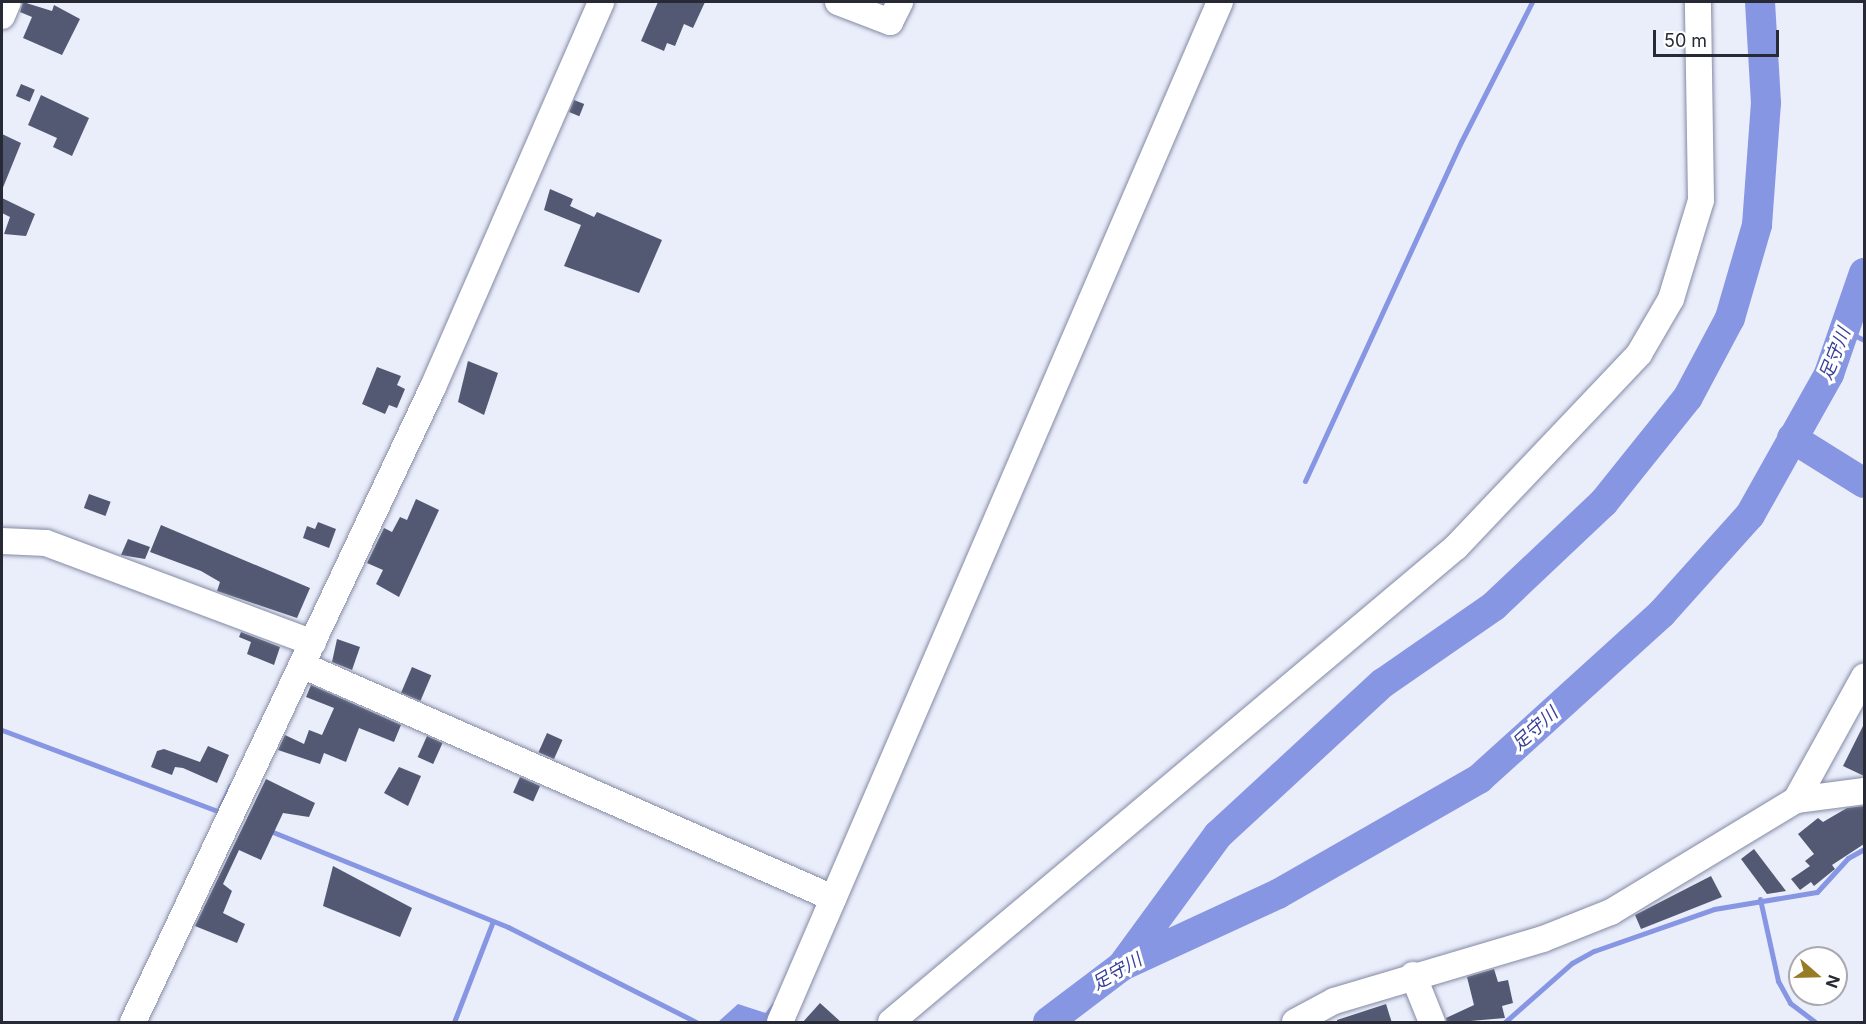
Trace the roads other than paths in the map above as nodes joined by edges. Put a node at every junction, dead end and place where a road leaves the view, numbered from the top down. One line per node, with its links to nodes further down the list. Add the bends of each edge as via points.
1 (8, 2): 7 (street)
2 (601, 2): 9 (street, via 433,387)
3 (838, 2): 4 (street, via 890,22)
4 (900, 2)
5 (1220, 2): 13 (street)
6 (1698, 2): 17 (street, via 1701,200 1671,299 1639,354 1456,547)
7 (2, 16)
8 (2, 541): 9 (street, via 46,543)
9 (305, 647): 13 (street, via 558,773); 15 (street)
10 (1864, 677): 12 (street)
11 (1864, 791): 12 (street)
12 (1796, 801): 14 (street, via 1611,912 1543,939)
13 (826, 895): 16 (street)
14 (1413, 975): 18 (street, via 1334,1001); 19 (street)
15 (133, 1023)
16 (780, 1023)
17 (891, 1023)
18 (1295, 1023)
19 (1432, 1023)

